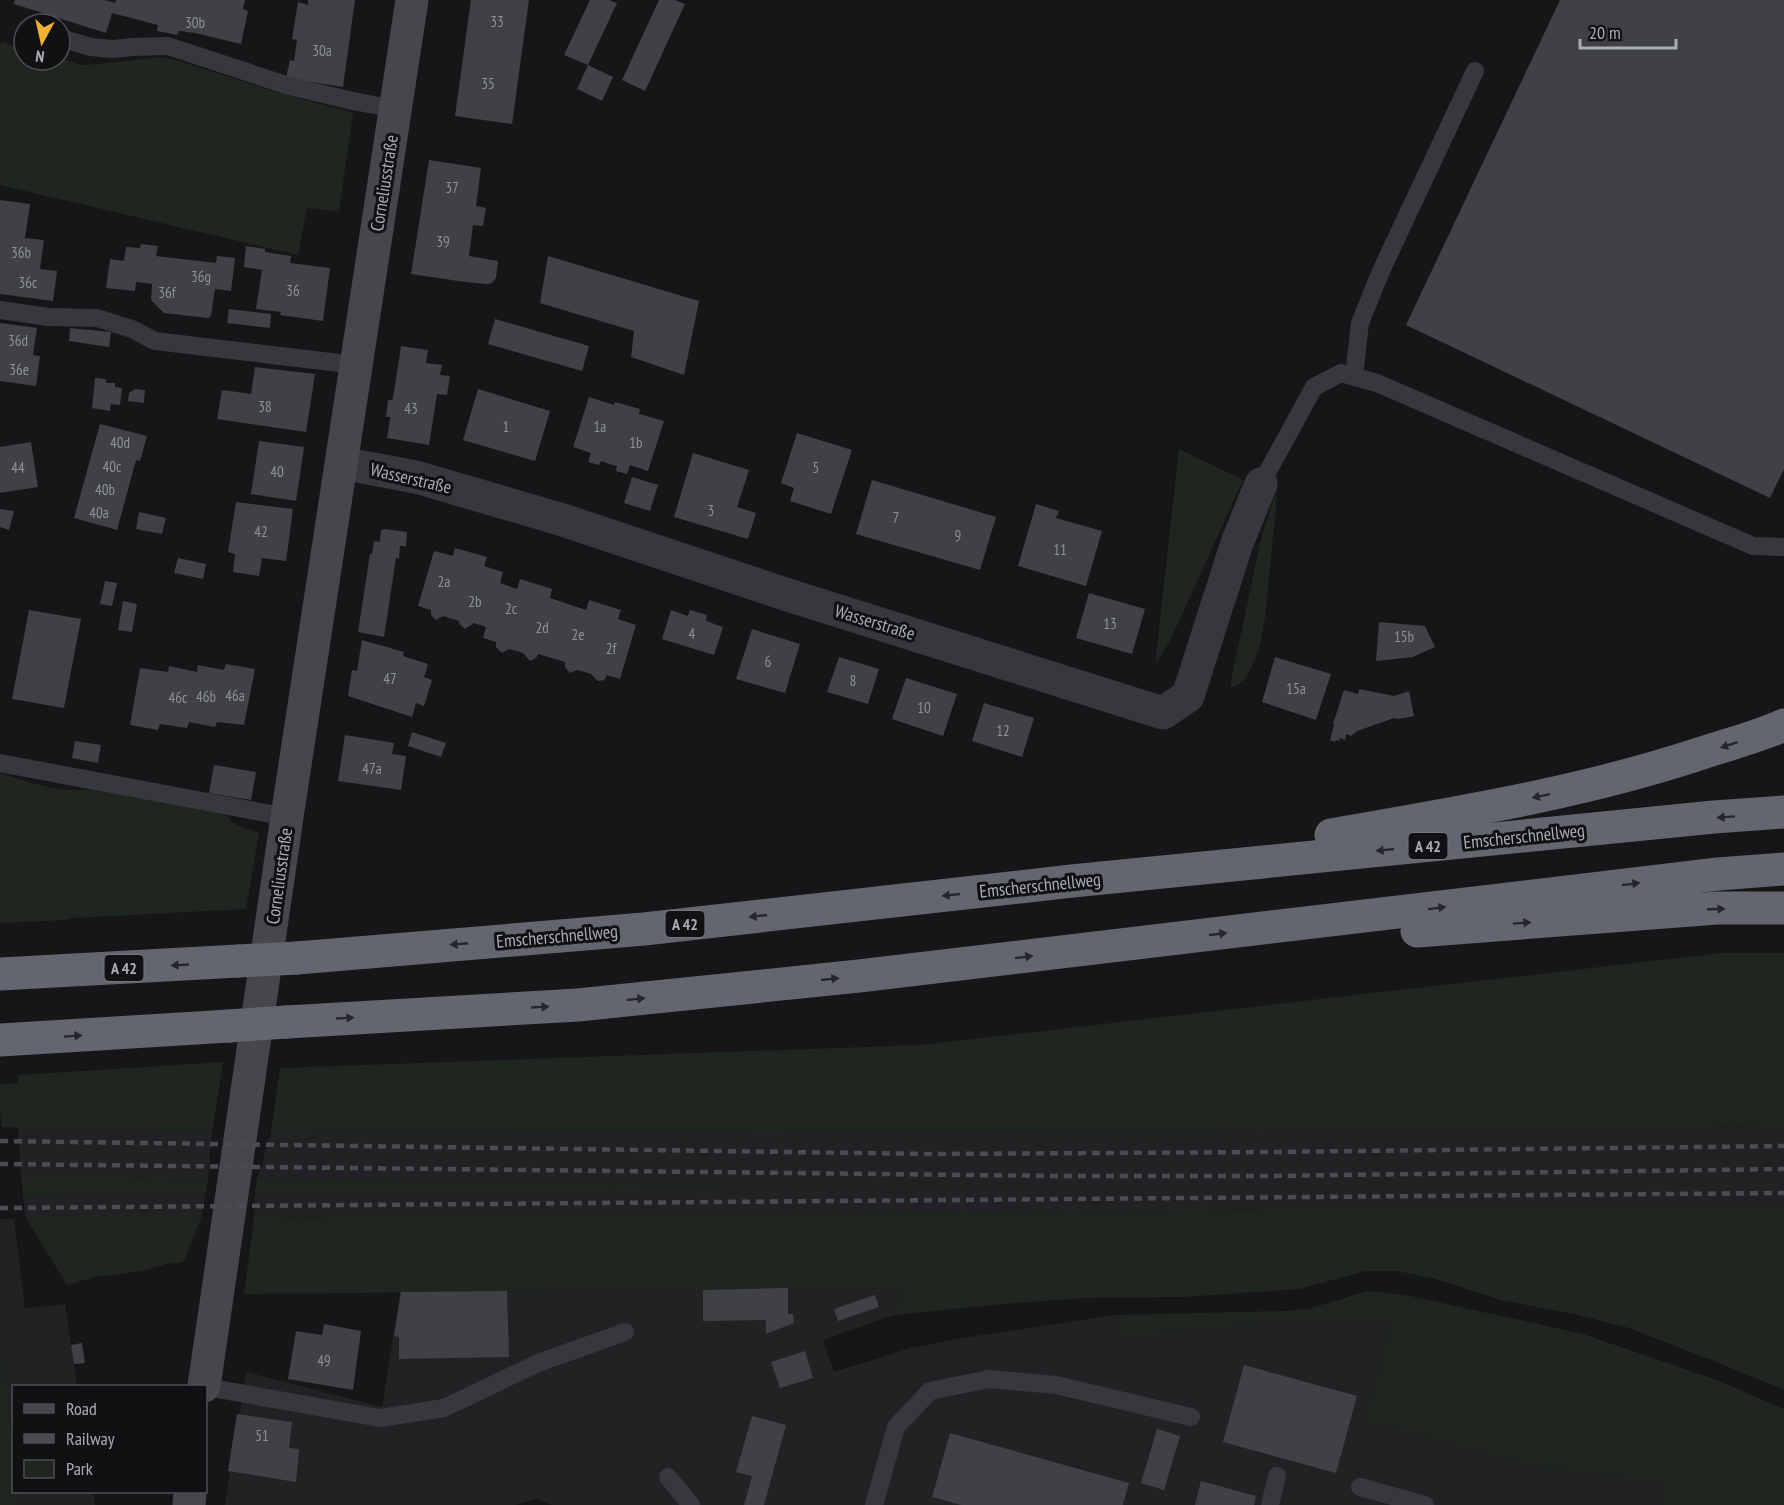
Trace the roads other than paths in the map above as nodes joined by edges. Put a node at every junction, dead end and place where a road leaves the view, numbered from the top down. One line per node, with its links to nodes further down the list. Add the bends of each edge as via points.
1 (411, 0): 4 (main road, Corneliusstraße)
2 (72, 41): 4 (lane, via 112,49 168,46 289,86)
3 (1475, 71): 7 (lane, via 1360,323)
4 (395, 109): 6 (main road, Corneliusstraße)
5 (0, 310): 6 (lane, via 48,317 97,318 155,341)
6 (356, 365): 8 (main road, Corneliusstraße)
7 (1354, 377): 9 (lane, via 1341,373 1314,387); 10 (lane, via 1377,383 1753,546)
8 (341, 464): 9 (street, Wasserstraße, via 416,477 552,517 1163,713 1188,696 1237,543); 14 (main road, Corneliusstraße)
9 (1261, 484)
10 (1784, 547)
11 (1784, 725): 16 (highway, one-way to 16, via 1674,762 1575,788 1452,814)
12 (0, 764): 14 (lane)
13 (1784, 813): 16 (highway, Emscherschnellweg / A 42, one-way to 16)
14 (287, 817): 22 (main road, Corneliusstraße)
15 (1784, 869): 18 (highway, one-way to 15)
16 (1072, 881): 19 (highway, Emscherschnellweg / A 42, one-way to 19, bridge, via 644,929 297,958)
17 (1784, 909): 18 (highway, one-way to 17, via 1410,932 1717,908)
18 (1296, 925): 20 (highway, one-way to 18, bridge, via 578,1005)
19 (5, 974)
20 (8, 1040)
21 (625, 1332): 23 (lane, via 538,1363 444,1408 380,1418)
22 (205, 1385)
23 (207, 1387)
24 (1191, 1417): 29 (lane, via 1056,1385 989,1379 930,1391 896,1427)
25 (1277, 1476): 30 (lane)
26 (668, 1477): 28 (lane)
27 (1360, 1487): 31 (lane)
28 (691, 1505)
29 (874, 1505)
30 (1270, 1505)
31 (1425, 1505)

